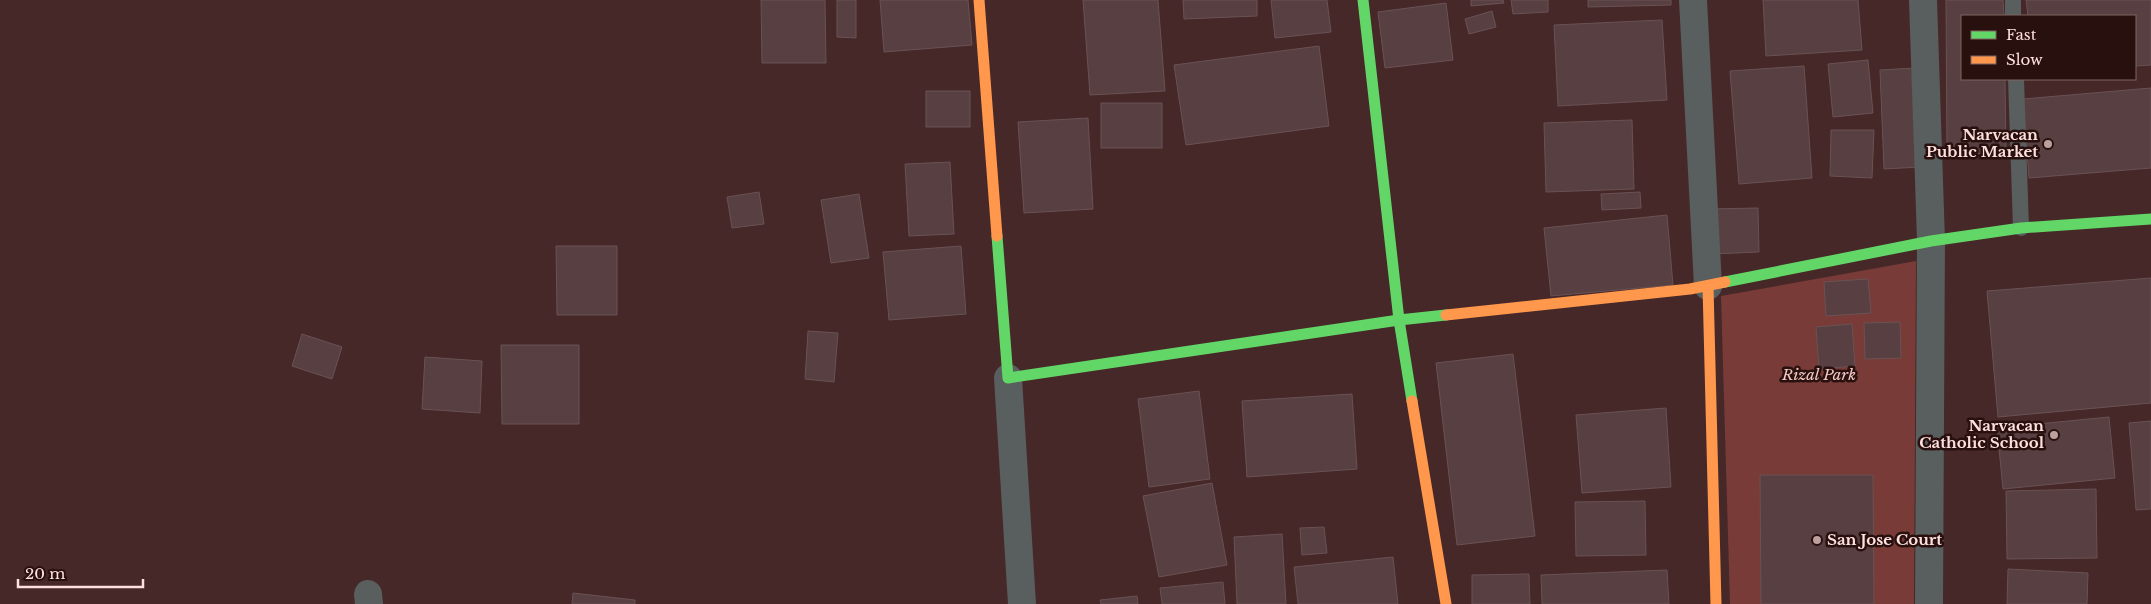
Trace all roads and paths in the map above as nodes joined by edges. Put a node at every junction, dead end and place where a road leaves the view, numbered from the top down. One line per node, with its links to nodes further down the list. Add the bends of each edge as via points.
1 (979, 0): 13 (street)
2 (1363, 0): 12 (street)
3 (1693, 0): 11 (street)
4 (1923, 0): 10 (street)
5 (2013, 0): 6 (lane)
6 (2013, 15)
7 (2016, 80): 9 (lane)
8 (2151, 219): 9 (street)
9 (2021, 228): 10 (street)
10 (1931, 241): 11 (street); 17 (street)
11 (1708, 286): 12 (street); 16 (street)
12 (1399, 320): 13 (street); 15 (street)
13 (1008, 378): 14 (street)
14 (1022, 604)
15 (1446, 604)
16 (1716, 604)
17 (1929, 604)

